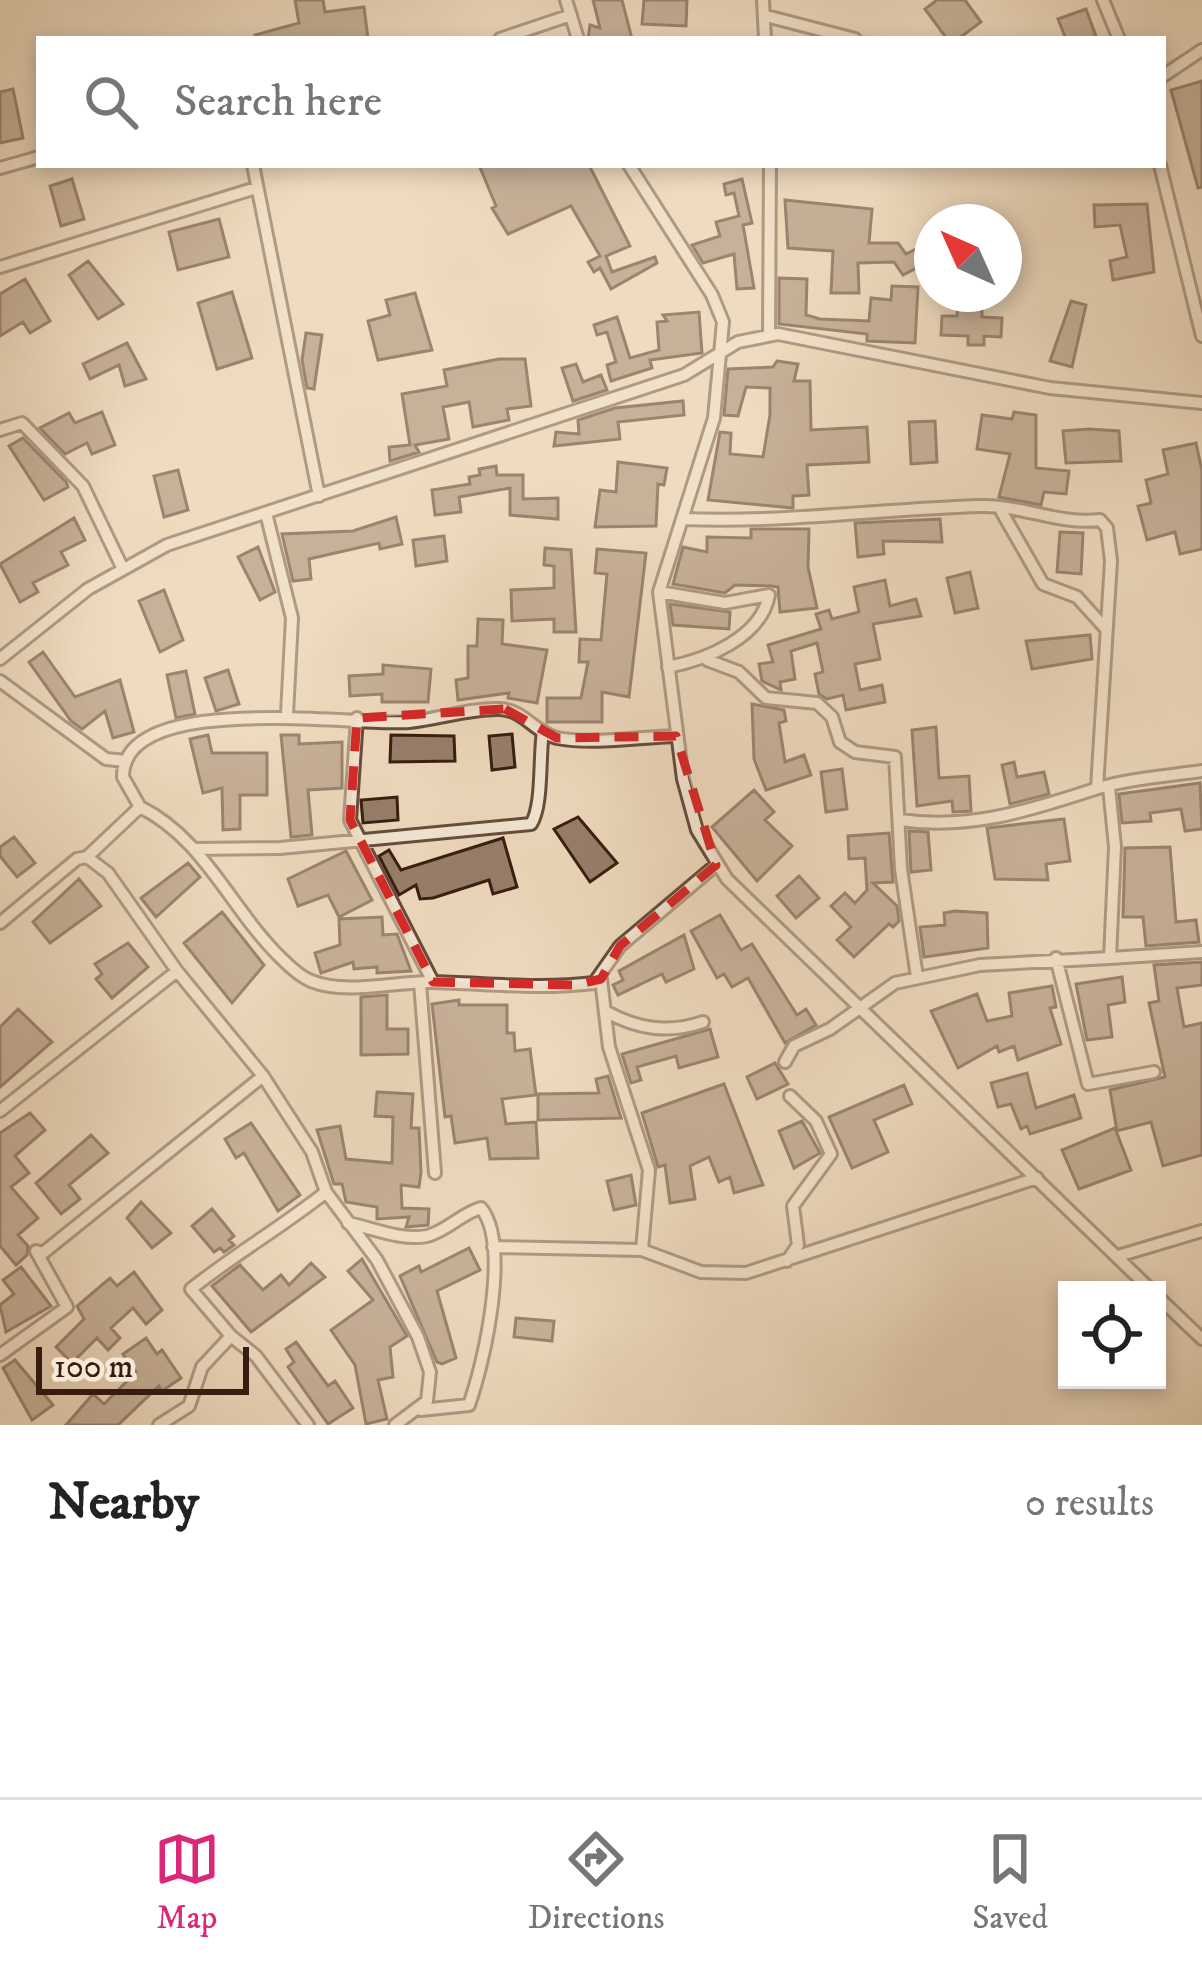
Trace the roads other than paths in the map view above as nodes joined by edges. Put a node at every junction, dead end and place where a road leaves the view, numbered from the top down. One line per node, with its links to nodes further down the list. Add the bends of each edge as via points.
1 (763, 0): 4 (street)
2 (1103, 0): 9 (street)
3 (570, 4): 5 (street); 6 (street)
4 (766, 16): 7 (street); 8 (street)
5 (506, 36)
6 (577, 36)
7 (766, 36)
8 (843, 36)
9 (1118, 36)
10 (1202, 50): 11 (street)
11 (1166, 74)
12 (36, 158): 13 (street)
13 (0, 168)
14 (253, 168): 18 (street)
15 (631, 168): 22 (street, via 712,295 722,322)
16 (770, 168): 20 (street)
17 (1161, 168): 21 (street)
18 (256, 188): 19 (street); 25 (street)
19 (0, 267)
20 (769, 335): 22 (street); 23 (street, via 1050,388)
21 (1202, 336)
22 (720, 356): 25 (street, via 684,375); 28 (street, via 714,418)
23 (1202, 403)
24 (0, 430): 29 (street, via 22,423 83,486)
25 (319, 496): 27 (street)
26 (999, 507): 28 (street); 31 (street, via 1043,584 1077,597); 31 (street, via 1067,522 1100,520 1111,561)
27 (266, 513): 29 (street); 36 (street, via 292,619)
28 (685, 519): 30 (street)
29 (122, 567): 32 (street)
30 (659, 592): 33 (street, via 725,603 769,595 756,621); 34 (street)
31 (1105, 628): 44 (street)
32 (0, 659)
33 (707, 660): 34 (street); 46 (street, via 739,673 766,698 817,703 855,752 895,757)
34 (668, 667): 39 (street)
35 (0, 681): 40 (street)
36 (287, 714): 37 (street); 41 (street, via 170,731)
37 (357, 718): 38 (street, via 406,722 505,709); 47 (street, via 350,820)
38 (543, 731): 39 (street, via 557,738); 47 (street, via 538,813 530,824)
39 (676, 736): 50 (street, via 697,830)
40 (106, 759): 41 (street); 43 (street)
41 (126, 760): 43 (street)
42 (1202, 771): 44 (street)
43 (123, 777): 45 (street)
44 (1103, 787): 46 (street, via 1022,813); 54 (street, via 1115,847)
45 (140, 807): 48 (street); 49 (street)
46 (900, 820): 56 (street)
47 (361, 841): 48 (street); 58 (street)
48 (194, 849): 58 (street, via 304,977 341,986)
49 (87, 857): 51 (street); 55 (street, via 108,873)
50 (716, 865): 57 (street, via 620,946); 60 (street)
51 (0, 922)
52 (1202, 952): 54 (street)
53 (1056, 958): 54 (street); 56 (street); 63 (street, via 1088,1084)
54 (1110, 958)
55 (176, 971): 64 (street); 66 (street)
56 (917, 977): 60 (street)
57 (601, 979): 58 (street, via 536,988); 59 (street)
58 (426, 982): 67 (street)
59 (605, 1011): 61 (street, via 633,1026); 73 (street, via 649,1170)
60 (858, 1011): 62 (street, via 794,1046); 68 (street)
61 (703, 1022)
62 (785, 1062)
63 (1154, 1072)
64 (263, 1076): 69 (street, via 312,1152); 80 (street, via 44,1253 36,1251 68,1307)
65 (790, 1096): 75 (street, via 816,1121 831,1154 793,1206 798,1245)
66 (0, 1111)
67 (435, 1172)
68 (1036, 1178): 74 (street); 75 (street)
69 (326, 1192): 70 (street); 78 (street, via 191,1289)
70 (348, 1223): 72 (street, via 429,1235 481,1208); 81 (street, via 418,1337 430,1372)
71 (1202, 1231): 74 (street)
72 (493, 1247): 73 (street); 81 (street, via 469,1405)
73 (642, 1250): 75 (street, via 701,1272 746,1273)
74 (1118, 1256): 76 (street)
75 (787, 1262)
76 (1142, 1281)
77 (1166, 1305): 79 (street)
78 (231, 1336): 82 (street, via 202,1367 189,1406); 83 (street)
79 (1202, 1340)
80 (0, 1355)
81 (420, 1411): 84 (street)
82 (159, 1425)
83 (308, 1425)
84 (395, 1425)

